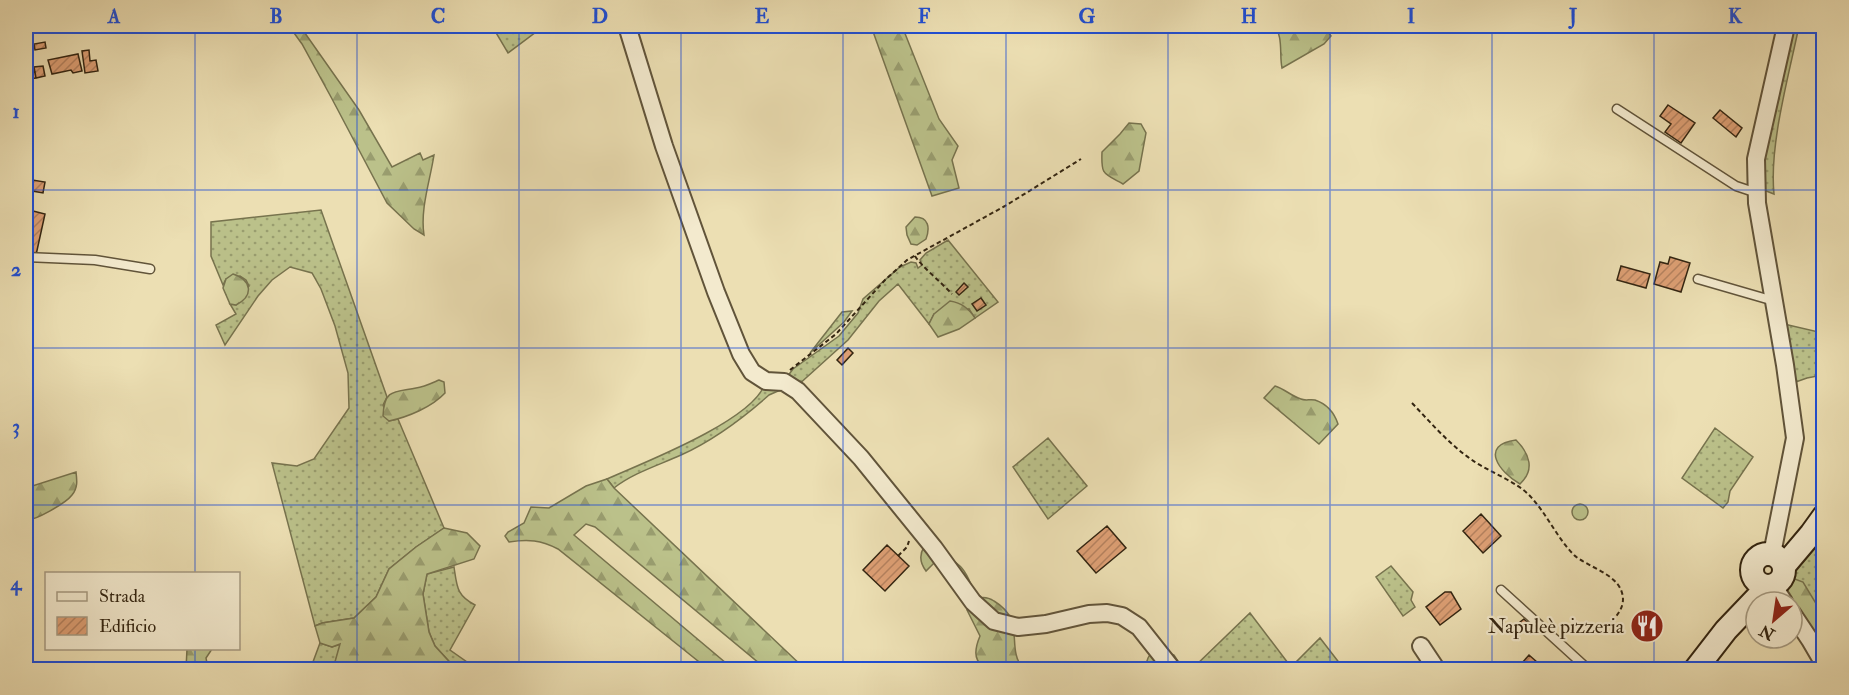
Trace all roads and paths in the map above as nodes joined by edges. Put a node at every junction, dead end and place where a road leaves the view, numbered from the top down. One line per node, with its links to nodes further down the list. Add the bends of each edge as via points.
1 (627, 26): 12 (street, via 664,147 741,354 752,372 766,381)
2 (1786, 26): 5 (street, via 1756,159)
3 (1617, 109): 5 (lane, via 1736,186)
4 (1081, 159): 6 (path)
5 (1757, 192): 11 (street)
6 (915, 256): 10 (path); 12 (path, via 885,280 836,334 791,368)
7 (26, 257): 8 (lane, via 95,260)
8 (150, 269)
9 (1698, 279): 11 (lane)
10 (952, 294)
11 (1774, 301): 17 (street, via 1795,438)
12 (781, 382): 23 (street, via 798,391 861,458 973,602 994,621 1018,627 1089,614 1122,616 1139,627)
13 (1412, 403): 19 (path, via 1472,460 1529,495 1576,557 1604,572 1621,588 1623,606)
14 (1824, 516): 17 (main road)
15 (909, 535): 16 (path, via 907,547)
16 (898, 556)
17 (1772, 578): 26 (main road)
18 (1501, 590): 25 (lane)
19 (1604, 629)
20 (1804, 631): 22 (street)
21 (1421, 646): 24 (street)
22 (1824, 664)
23 (1173, 669)
24 (1437, 669)
25 (1589, 669)
26 (1695, 669)

